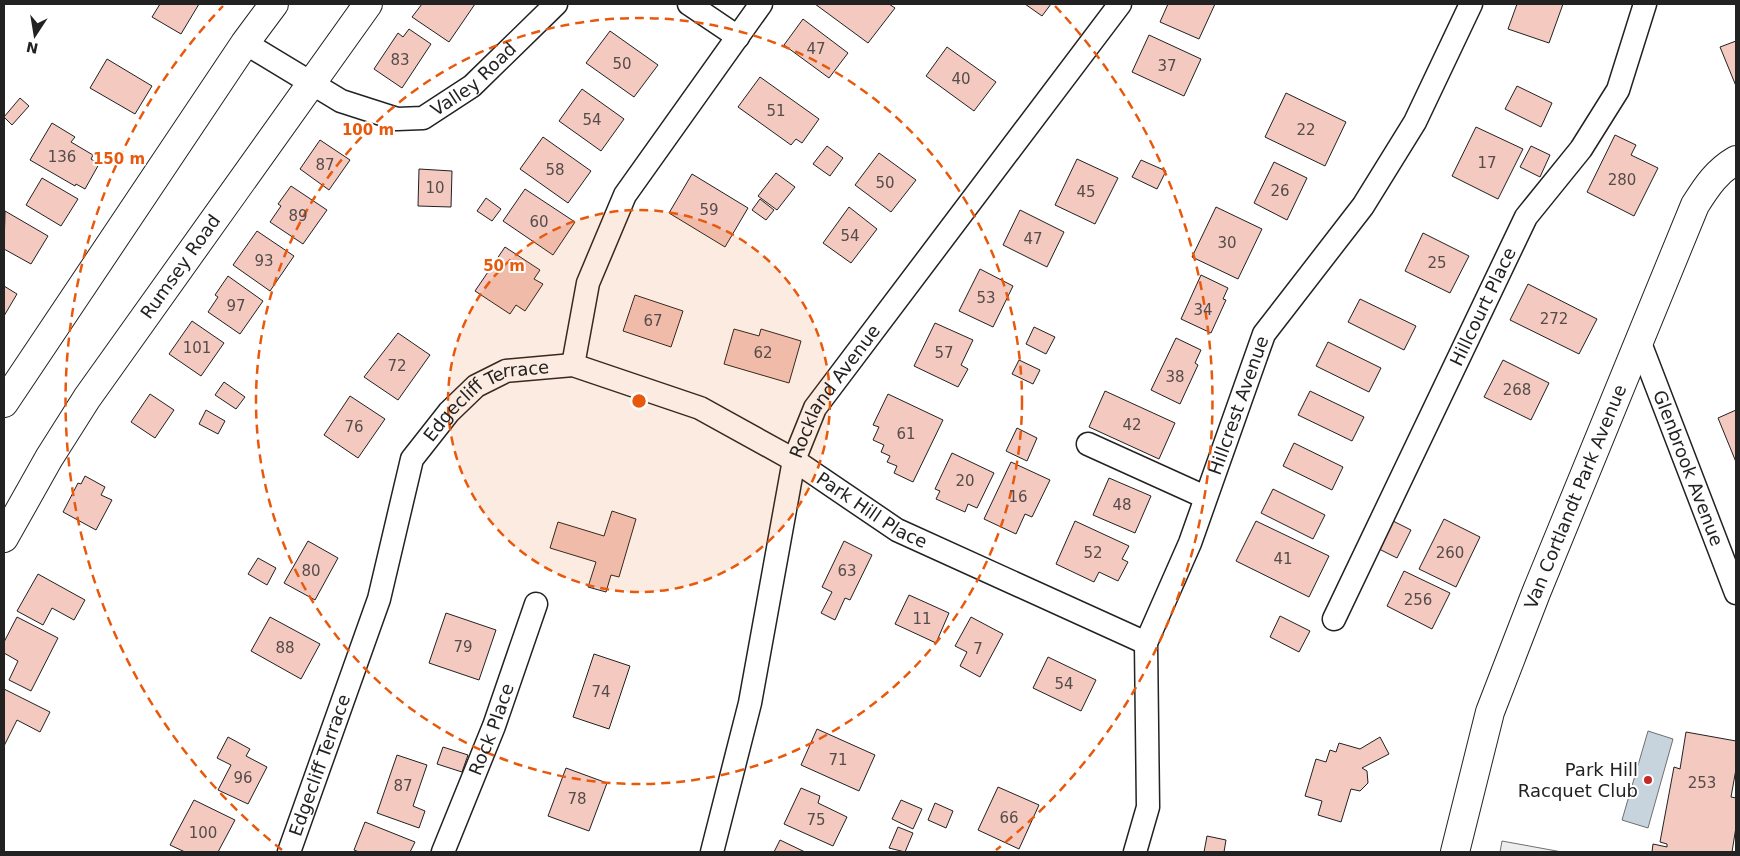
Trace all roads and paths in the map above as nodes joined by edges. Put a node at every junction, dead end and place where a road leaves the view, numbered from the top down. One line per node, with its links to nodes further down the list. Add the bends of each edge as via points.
1 (274, 4): 10 (street)
2 (368, 4): 11 (street, Rumsey Road)
3 (556, 4): 11 (street, Valley Road, via 472,86 423,118 397,119 341,101)
4 (689, 4): 9 (street)
5 (761, 4): 9 (street, Edgecliff Terrace)
6 (1120, 4): 17 (street, Rockland Avenue, via 815,408)
7 (1471, 4): 18 (street, Hillcrest Avenue, via 1415,122 1363,206 1264,334)
8 (1645, 4): 22 (street, Hillcourt Place, via 1618,90 1581,149 1526,217)
9 (738, 37): 14 (street, Edgecliff Terrace, via 625,195 588,283)
10 (245, 43): 11 (street, Valley Road); 15 (street)
11 (311, 83): 19 (street, Rumsey Road, via 86,398)
12 (1736, 160): 13 (street, Van Cortlandt Park Avenue, via 1708,183 1696,205)
13 (1640, 342): 20 (street, Glenbrook Avenue); 28 (street, Van Cortlandt Park Avenue, via 1490,712)
14 (573, 365): 17 (street, Park Hill Place, via 700,408); 24 (street, Edgecliff Terrace, via 506,371 476,386 449,412 412,459 379,599)
15 (4, 403)
16 (1088, 444): 18 (street)
17 (794, 460): 23 (street, Park Hill Place, via 897,530); 26 (street, Rockland Avenue, via 750,703)
18 (1205, 497): 23 (street, Hillcrest Avenue, via 1190,542)
19 (4, 538)
20 (1736, 593)
21 (536, 604): 25 (street, Rock Place, via 494,726)
22 (1334, 619)
23 (1146, 643): 27 (street, Hillcrest Avenue, via 1148,807)
24 (289, 852)
25 (443, 852)
26 (712, 852)
27 (1134, 852)
28 (1455, 852)

